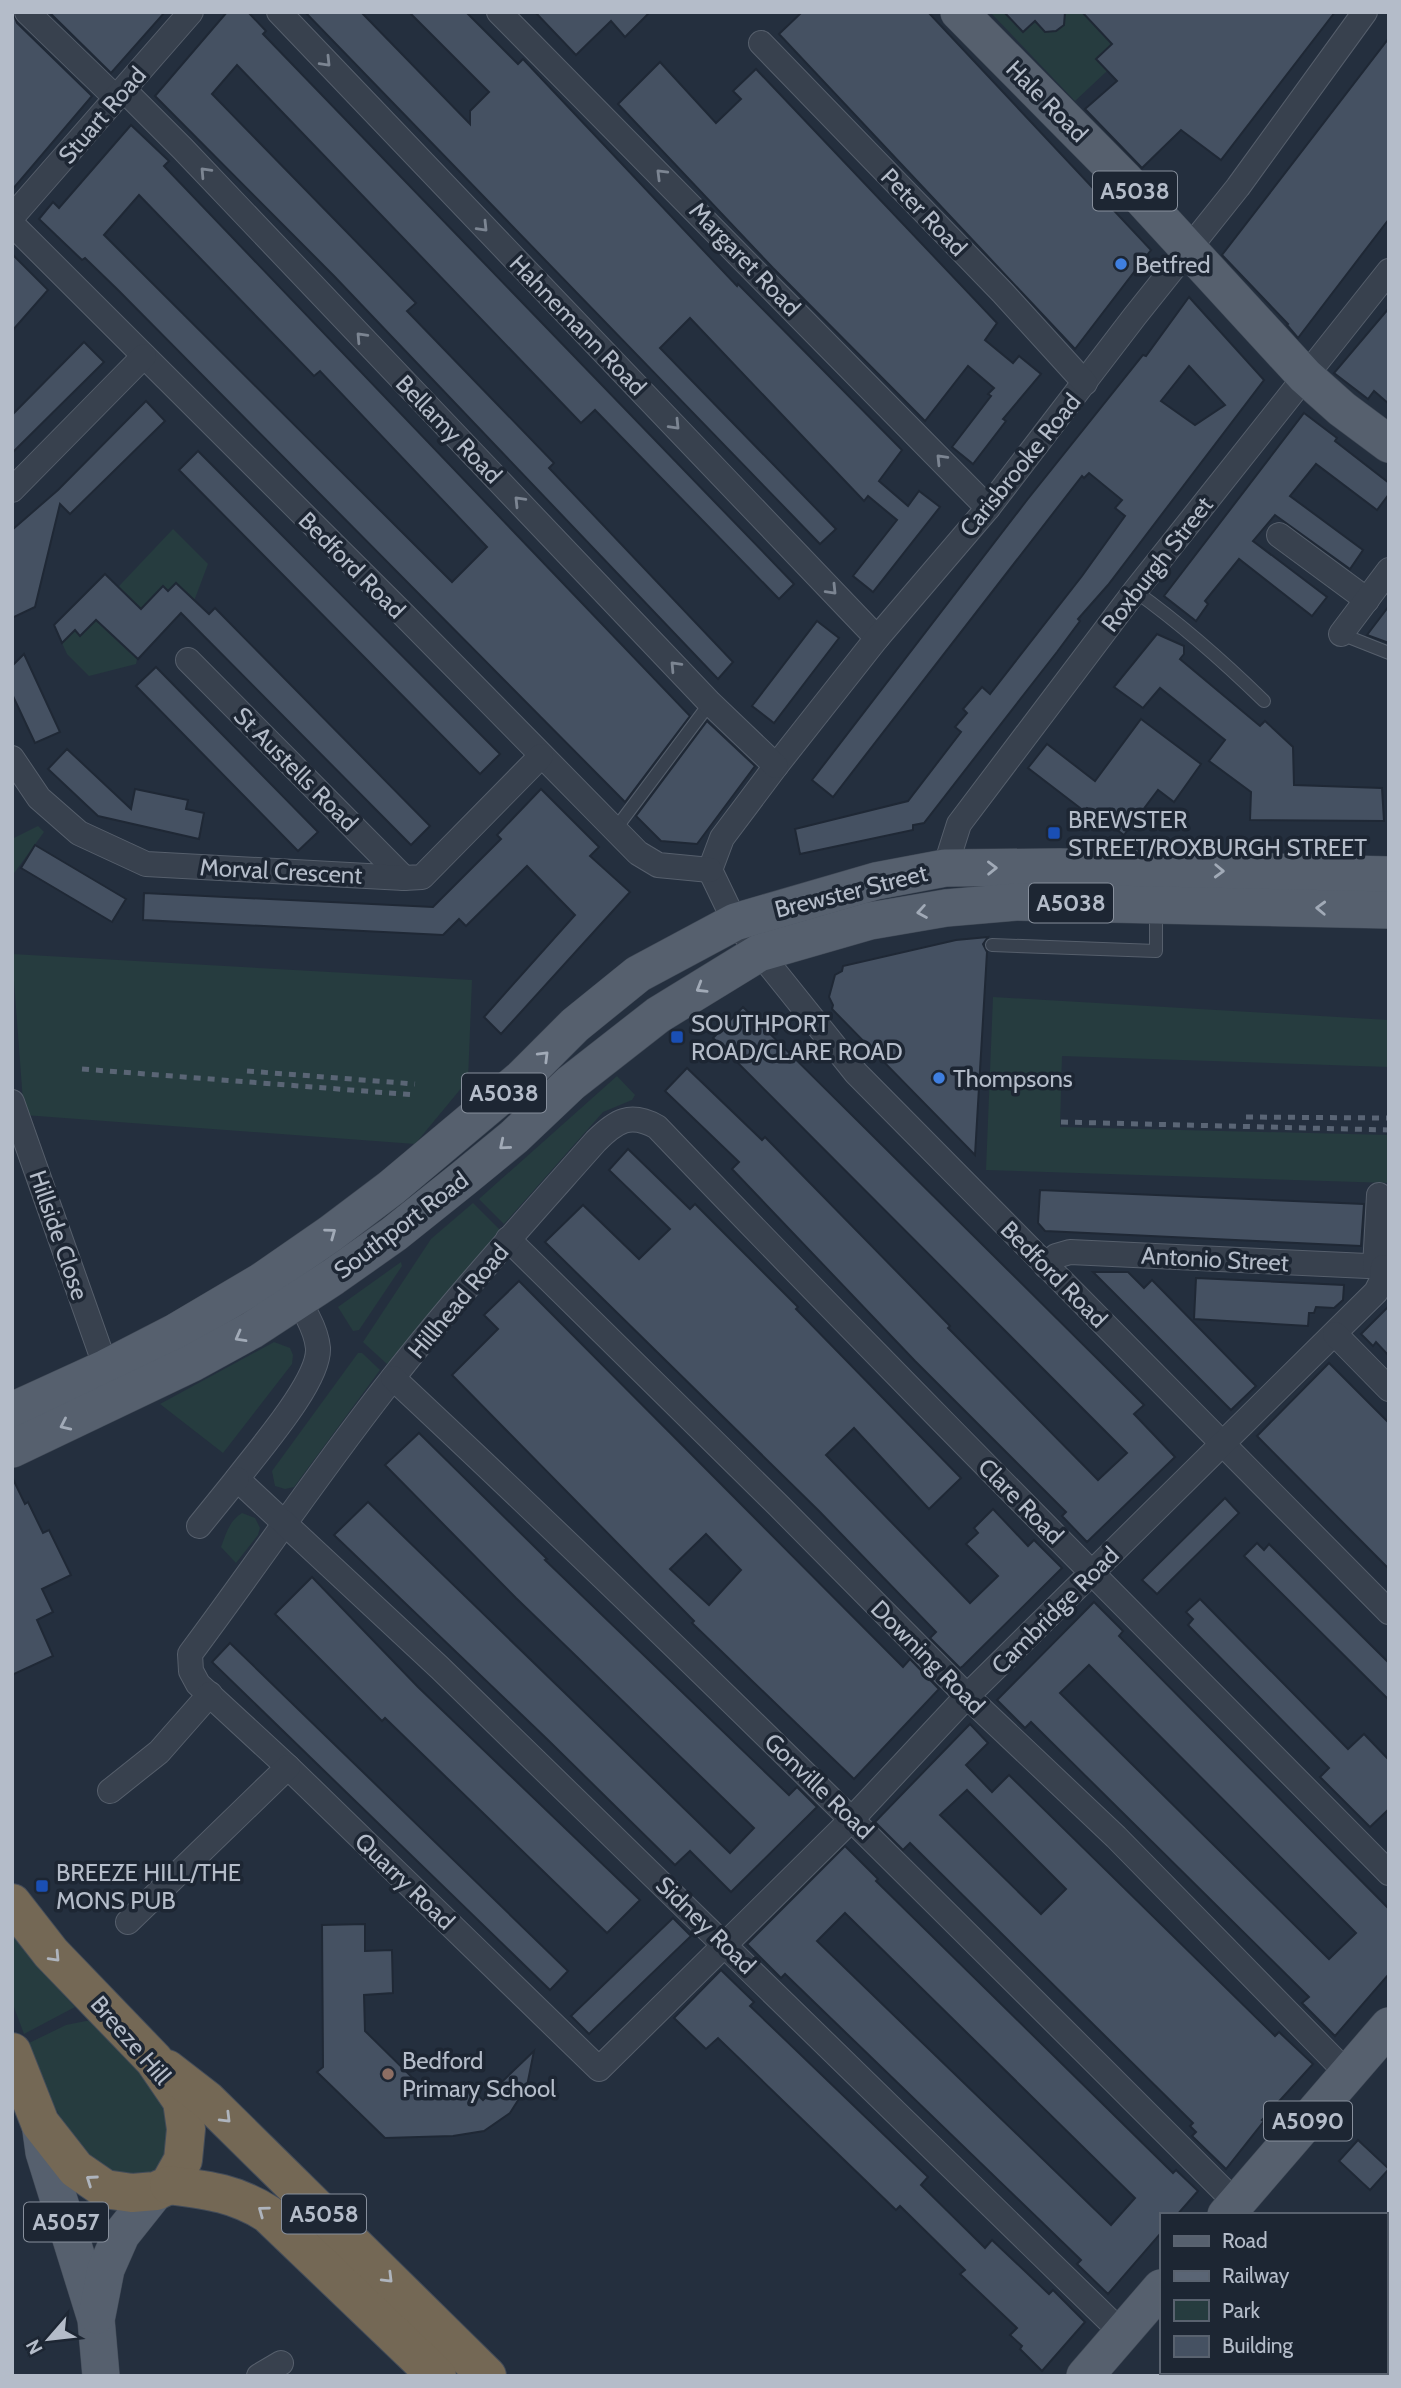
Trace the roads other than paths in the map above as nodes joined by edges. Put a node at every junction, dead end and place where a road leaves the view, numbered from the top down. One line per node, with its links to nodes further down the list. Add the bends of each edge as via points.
1 (27, 12): 8 (street, Bellamy Road)
2 (191, 12): 8 (street, Stuart Road)
3 (279, 12): 24 (street, Hahnemann Road, one-way to 24)
4 (499, 12): 18 (street, Margaret Road, one-way to 4)
5 (959, 12): 11 (main road, Hale Road / A5038)
6 (1365, 12): 11 (street, Carisbrooke Road)
7 (761, 43): 15 (street, Peter Road)
8 (120, 94): 9 (street, Stuart Road); 28 (street, Bellamy Road, one-way to 8, via 519,500)
9 (12, 217)
10 (12, 225): 13 (street, Bedford Road)
11 (1190, 249): 14 (main road, Hale Road / A5038); 15 (street, Carisbrooke Road)
12 (1389, 271): 14 (street, Roxburgh Street)
13 (144, 356): 17 (street); 29 (street, Bedford Road)
14 (1304, 376): 16 (main road, A5038); 21 (street, Roxburgh Street)
15 (1085, 383): 18 (street, Carisbrooke Road)
16 (1389, 444)
17 (12, 490)
18 (988, 508): 24 (street, Carisbrooke Road)
19 (1279, 535): 22 (street)
20 (1389, 570): 22 (street)
21 (1135, 591): 27 (lane, via 1202,642); 33 (street, Roxburgh Street, via 959,824)
22 (1367, 600): 23 (street)
23 (1341, 634): 25 (lane)
24 (877, 638): 31 (street, Carisbrooke Road)
25 (1389, 653)
26 (188, 660): 36 (street, St Austells Road)
27 (1264, 701)
28 (710, 703): 31 (street, Bellamy Road); 32 (lane)
29 (541, 756): 32 (street, Bedford Road); 36 (street, Morval Crescent, via 422,877)
30 (12, 758): 36 (street, Morval Crescent, via 39,798 79,833 146,864)
31 (776, 766): 34 (street, Carisbrooke Road, via 722,838)
32 (614, 831): 34 (street, Bedford Road, via 658,865)
33 (944, 868): 35 (main road, Brewster Street / A5038, one-way to 35); 39 (main road, Brewster Street / A5038, via 876,881)
34 (710, 870): 39 (street)
35 (1389, 875)
36 (404, 878)
37 (1156, 904): 38 (main road, Brewster Street / A5038, one-way to 37); 40 (lane, via 1156,951); 41 (main road, Brewster Street / A5038, one-way to 41, via 1016,902 946,908 870,921)
38 (1389, 910)
39 (735, 922): 41 (street, Bedford Road); 48 (main road, Southport Road / A5038, one-way to 39, via 330,1234 522,1078 575,1025 638,974)
40 (992, 945)
41 (760, 953): 46 (street, Bedford Road, via 856,1073); 48 (main road, Southport Road / A5038, one-way to 48, via 658,1015 394,1234)
42 (12, 1102): 51 (street, Hillside Close)
43 (657, 1127): 45 (street, Hillhead Road, via 636,1119 611,1125); 59 (street, Clare Road)
44 (1379, 1195): 47 (street, Cambridge Road)
45 (508, 1240): 50 (street, Hillhead Road); 62 (street, Downing Road)
46 (1046, 1266): 47 (street, Antonio Street, via 1056,1256 1070,1252); 54 (street, Bedford Road)
47 (1382, 1267): 49 (street, Cambridge Road, via 1376,1292)
48 (286, 1285): 51 (main road, Southport Road / A5038, via 252,1330 204,1357); 56 (street, via 314,1332 318,1347 313,1372)
49 (1335, 1334): 52 (street); 54 (street, Cambridge Road)
50 (393, 1378): 57 (street, Hillhead Road); 65 (street, Gonville Road)
51 (112, 1384): 53 (main road, Southport Road / A5038); 55 (main road, Southport Road / A5038, one-way to 55)
52 (1389, 1389)
53 (12, 1411)
54 (1222, 1444): 59 (street, Cambridge Road); 60 (street, Bedford Road)
55 (12, 1449)
56 (237, 1479): 57 (street); 58 (street)
57 (284, 1522): 61 (street, Hillhead Road, via 190,1654 191,1671); 69 (street, Sidney Road)
58 (199, 1526)
59 (1092, 1573): 62 (street, Cambridge Road); 66 (street, Clare Road)
60 (1389, 1612)
61 (210, 1694): 63 (street, Quarry Road); 64 (street, via 159,1752)
62 (967, 1696): 65 (street, Cambridge Road); 74 (street, Downing Road, via 1116,1837)
63 (288, 1767): 68 (street); 73 (street, Quarry Road)
64 (110, 1791)
65 (853, 1818): 69 (street, Cambridge Road); 77 (street, Gonville Road)
66 (1389, 1873)
67 (12, 1903): 72 (highway, Breeze Hill / A5058, one-way to 72, via 51,1953)
68 (128, 1922)
69 (726, 1944): 73 (street, Cambridge Road); 80 (street, Sidney Road)
70 (1389, 2026): 74 (main road, A5090)
71 (12, 2052): 75 (highway, Breeze Hill / A5058)
72 (154, 2060): 76 (highway, Breeze Hill / A5058, via 182,2101 186,2129 183,2160); 85 (highway, A5058, one-way to 85, via 207,2100)
73 (599, 2069)
74 (1348, 2074): 77 (main road, A5090)
75 (40, 2123): 76 (highway, Breeze Hill / A5058, one-way to 75, via 132,2193 104,2189 76,2169); 79 (main road, Breeze Hill / A5057, via 44,2152)
76 (163, 2188): 79 (main road, Breeze Hill / A5057, via 121,2235 106,2269); 84 (highway, A5058, one-way to 76, via 268,2214 246,2200 215,2191)
77 (1231, 2209)
78 (1160, 2289): 80 (main road)
79 (96, 2319): 82 (main road, Breeze Hill / A5057)
80 (1122, 2333): 86 (main road)
81 (281, 2363): 83 (street)
82 (101, 2376)
83 (260, 2376)
84 (437, 2376)
85 (487, 2376)
86 (1085, 2376)

